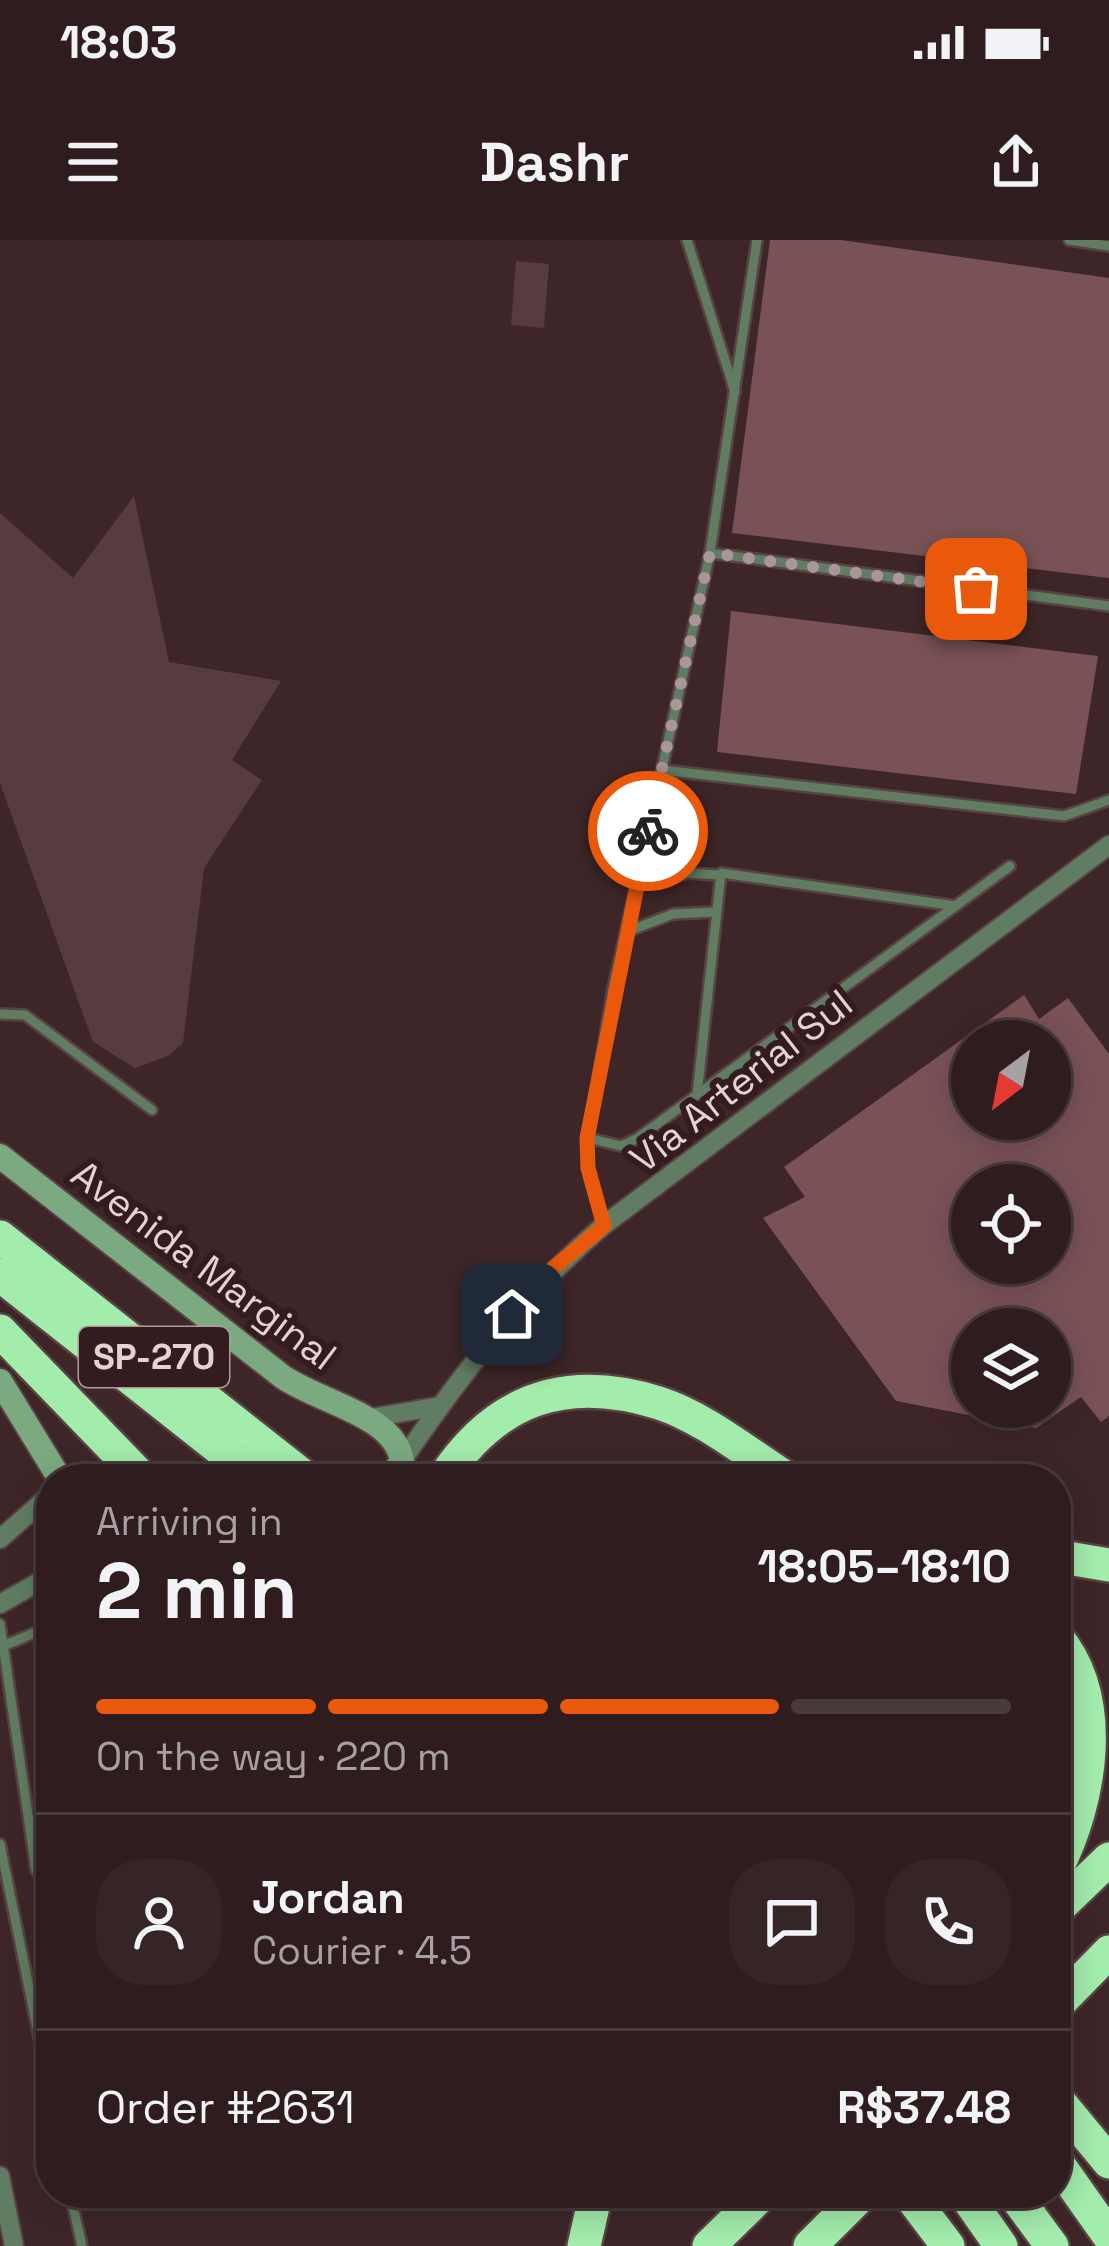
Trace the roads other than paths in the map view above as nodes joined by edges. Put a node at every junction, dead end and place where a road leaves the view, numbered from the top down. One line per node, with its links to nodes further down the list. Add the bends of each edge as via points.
1 (687, 240): 5 (lane)
2 (757, 240): 5 (lane)
3 (1069, 240): 4 (lane)
4 (1109, 246)
5 (736, 398): 6 (lane)
6 (710, 553): 7 (lane); 8 (lane)
7 (1109, 607)
8 (662, 770): 9 (lane, via 1064,816); 13 (lane)
9 (1109, 800)
10 (1109, 845): 22 (street, Via Arterial Sul)
11 (1010, 866): 14 (lane)
12 (719, 875): 13 (lane); 14 (lane); 15 (lane)
13 (635, 886): 16 (lane)
14 (956, 905): 18 (lane)
15 (716, 912): 16 (lane, via 673,914); 18 (lane)
16 (626, 932): 20 (lane)
17 (0, 1014): 19 (lane, via 25,1016)
18 (697, 1095): 20 (lane, via 631,1142)
19 (152, 1109)
20 (587, 1138): 22 (lane)
21 (0, 1156): 29 (main road, Avenida Marginal, via 283,1377)
22 (604, 1226): 28 (street, Via Arterial Sul, via 539,1280)
23 (0, 1238): 26 (highway, SP-270)
24 (0, 1274): 32 (highway, SP-270)
25 (0, 1331): 31 (highway)
26 (169, 1369): 33 (highway, SP-270); 34 (highway)
27 (0, 1381): 30 (main road)
28 (440, 1406): 29 (street); 36 (street, Via Arterial Sul)
29 (371, 1418): 35 (main road, via 394,1437)
30 (51, 1464)
31 (129, 1464)
32 (239, 1464)
33 (288, 1464)
34 (308, 1464)
35 (394, 1464)
36 (400, 1464)
37 (453, 1464): 38 (highway, via 469,1440 511,1410 555,1393 604,1392 662,1404)
38 (763, 1464)
39 (36, 1507): 40 (street)
40 (0, 1539)
41 (1071, 1559): 42 (highway)
42 (1109, 1565)
43 (36, 1587): 44 (street)
44 (0, 1604)
45 (0, 1624): 47 (lane)
46 (36, 1633): 47 (lane)
47 (2, 1648): 49 (lane)
48 (1071, 1660): 51 (highway, via 1093,1722 1091,1779)
49 (32, 1828): 50 (lane); 54 (lane)
50 (36, 1828)
51 (1071, 1831)
52 (0, 1844): 58 (lane)
53 (1109, 1859): 55 (highway)
54 (36, 1870)
55 (1071, 1896)
56 (1109, 1952): 57 (highway)
57 (1071, 1991)
58 (36, 2023)
59 (1071, 2116): 60 (highway)
60 (1109, 2162)
61 (0, 2176): 72 (street)
62 (1071, 2182): 70 (highway)
63 (73, 2208): 73 (lane)
64 (593, 2208): 74 (highway)
65 (748, 2208): 75 (highway)
66 (849, 2208): 71 (highway)
67 (919, 2208): 76 (highway)
68 (974, 2208): 77 (highway)
69 (1024, 2208): 78 (highway)
70 (1109, 2236)
71 (819, 2240)
72 (13, 2245)
73 (82, 2246)
74 (584, 2246)
75 (709, 2246)
76 (948, 2246)
77 (1001, 2246)
78 (1052, 2246)

